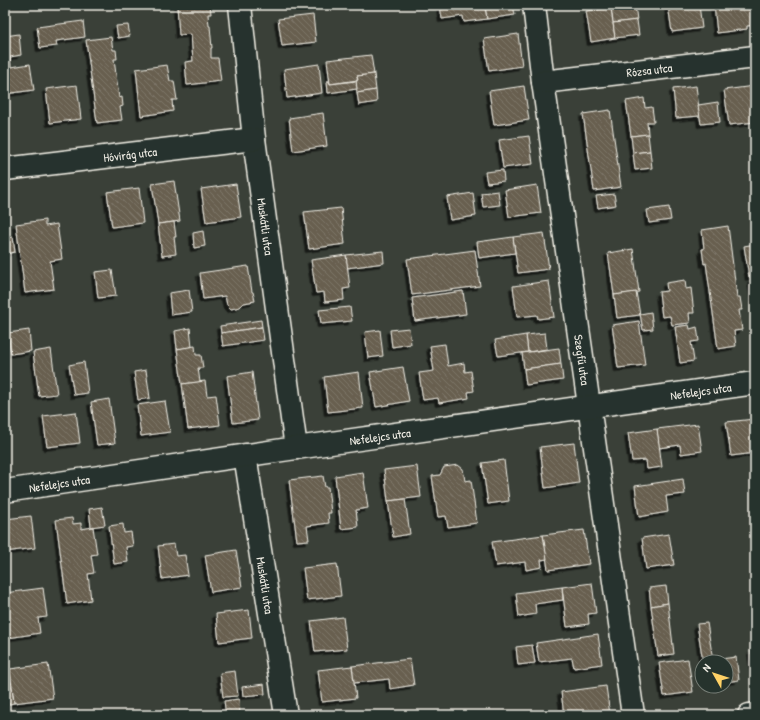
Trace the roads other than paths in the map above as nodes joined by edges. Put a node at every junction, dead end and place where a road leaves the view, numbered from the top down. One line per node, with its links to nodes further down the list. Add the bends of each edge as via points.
1 (240, 5): 5 (street, Muskátli utca)
2 (534, 5): 4 (street, Szegfű utca)
3 (755, 57): 4 (street, Rózsa utca)
4 (543, 82): 8 (street, Szegfű utca)
5 (254, 139): 6 (street, Hóvirág utca); 9 (street, Muskátli utca)
6 (5, 169)
7 (755, 383): 8 (street, Nefelejcs utca)
8 (590, 407): 9 (street, Nefelejcs utca); 14 (street, Szegfű utca)
9 (296, 448): 10 (street, Nefelejcs utca)
10 (245, 455): 11 (street, Nefelejcs utca); 13 (street, Muskátli utca)
11 (5, 491)
12 (755, 714): 15 (street)
13 (286, 715)
14 (633, 715)
15 (750, 715)

